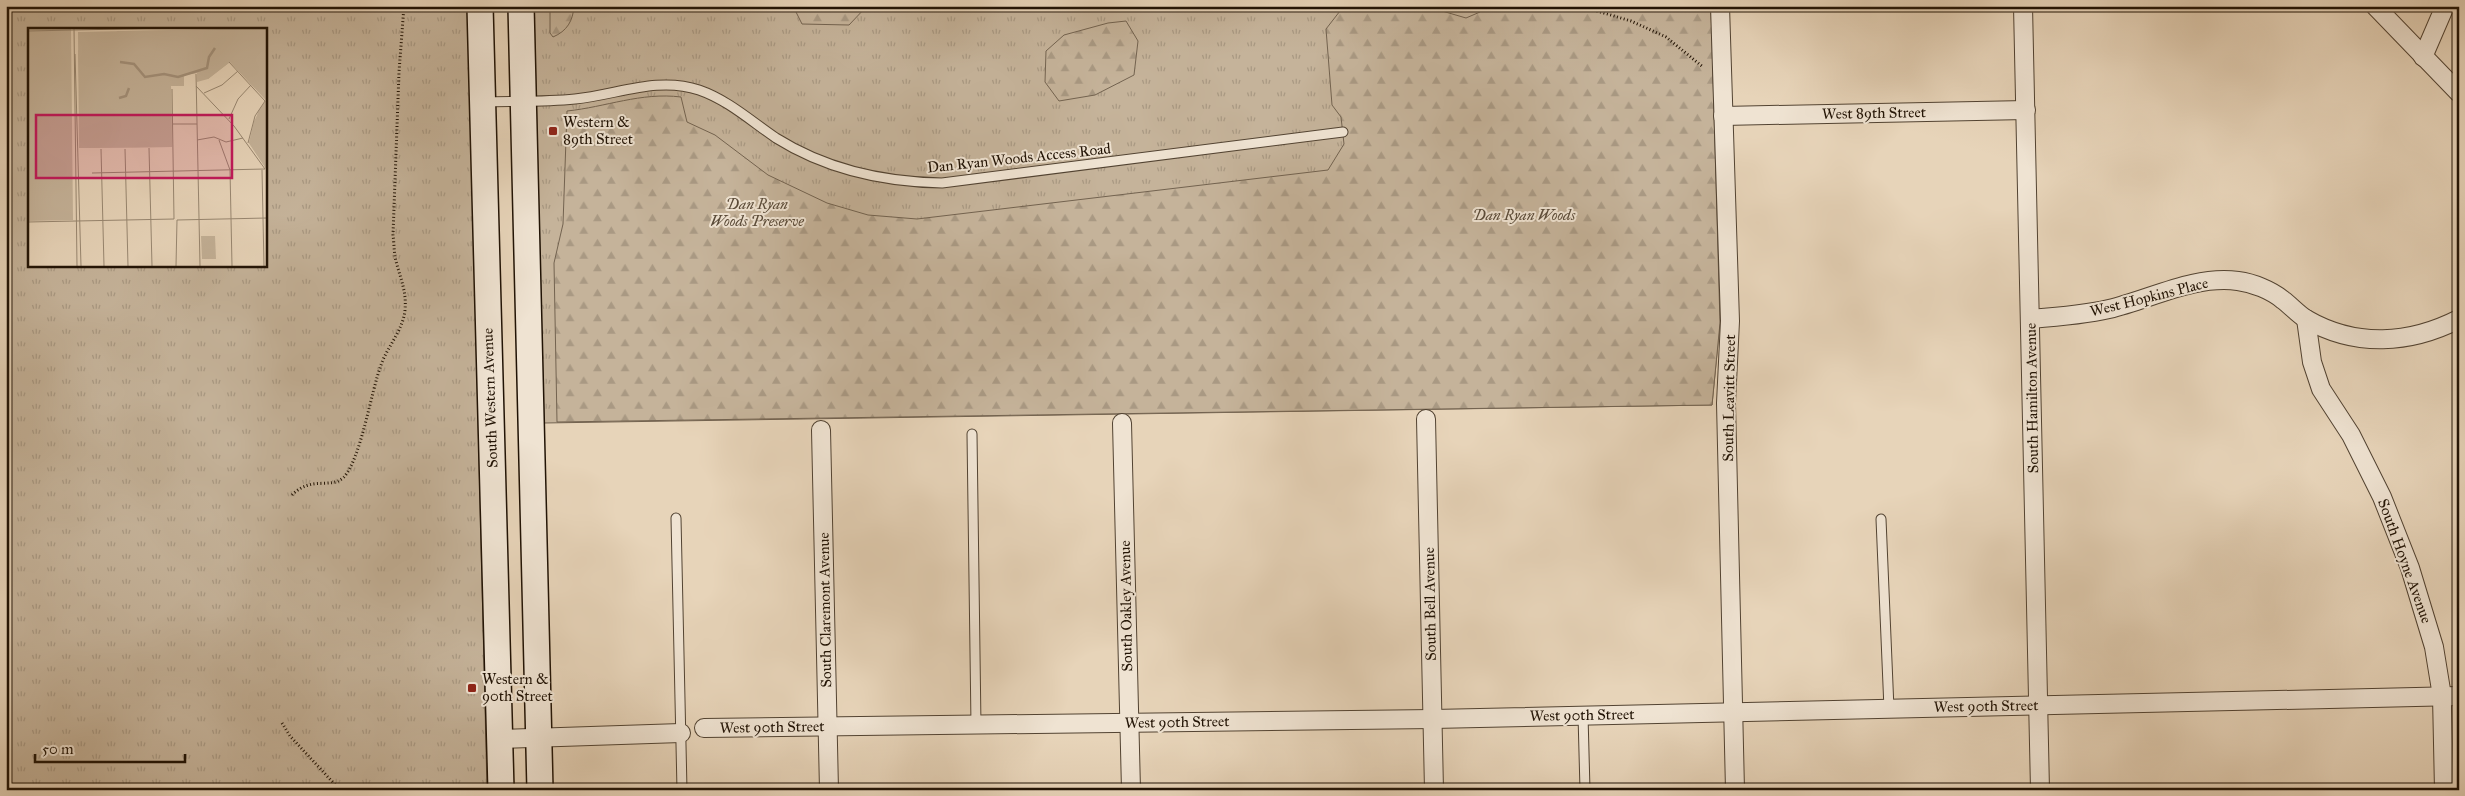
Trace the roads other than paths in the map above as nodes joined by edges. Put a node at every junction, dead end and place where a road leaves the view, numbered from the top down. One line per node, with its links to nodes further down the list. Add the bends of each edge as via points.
1 (480, 6): 10 (main road, South Western Avenue)
2 (521, 6): 9 (main road)
3 (1720, 6): 12 (street, South Leavitt Street)
4 (2023, 6): 11 (street, South Hamilton Avenue)
5 (2375, 6): 7 (street)
6 (2445, 6): 7 (street)
7 (2423, 57): 8 (street)
8 (2459, 93)
9 (523, 100): 10 (lane, Dan Ryan Woods Access Road); 13 (lane, Dan Ryan Woods Access Road, via 577,99 660,84 683,86 722,100 776,138 810,157 876,178 908,182 951,182); 34 (main road)
10 (482, 102): 35 (main road, South Western Avenue)
11 (2026, 110): 12 (street, West 89th Street); 14 (street, South Hamilton Avenue)
12 (1723, 116): 26 (street, South Leavitt Street, via 1730,321 1726,403)
13 (1343, 132)
14 (2030, 319): 15 (street, West Hopkins Place, via 2109,309 2190,284 2214,280 2258,286 2282,298); 24 (street, South Hamilton Avenue)
15 (2306, 319): 16 (street, West Hopkins Place, via 2347,336 2394,340 2433,332); 23 (street, South Hoyne Avenue, via 2312,362 2321,389 2351,435 2382,497 2410,568)
16 (2459, 319)
17 (1426, 419): 28 (street, South Bell Avenue)
18 (1122, 423): 29 (street, South Oakley Avenue)
19 (820, 430): 31 (street, South Claremont Avenue)
20 (972, 434): 30 (lane)
21 (676, 518): 33 (lane)
22 (1881, 519): 25 (lane)
23 (2451, 696): 24 (street, West 90th Street); 45 (street, South Hoyne Avenue)
24 (2039, 705): 25 (street, West 90th Street); 44 (street, South Hamilton Avenue)
25 (1888, 709): 26 (street, West 90th Street)
26 (1734, 712): 27 (street, West 90th Street); 43 (street, South Leavitt Street)
27 (1583, 715): 28 (street, West 90th Street); 42 (lane)
28 (1433, 719): 29 (street, West 90th Street); 41 (street, South Bell Avenue)
29 (1129, 723): 30 (street, West 90th Street); 40 (street, South Oakley Avenue)
30 (976, 725): 31 (street, West 90th Street)
31 (828, 727): 32 (street, West 90th Street); 39 (street, South Claremont Avenue)
32 (704, 728)
33 (681, 733): 34 (street); 38 (lane)
34 (538, 738): 35 (street); 37 (main road)
35 (500, 739): 36 (main road, South Western Avenue)
36 (501, 790)
37 (540, 790)
38 (682, 790)
39 (829, 790)
40 (1130, 790)
41 (1434, 790)
42 (1585, 790)
43 (1735, 790)
44 (2040, 790)
45 (2444, 790)

